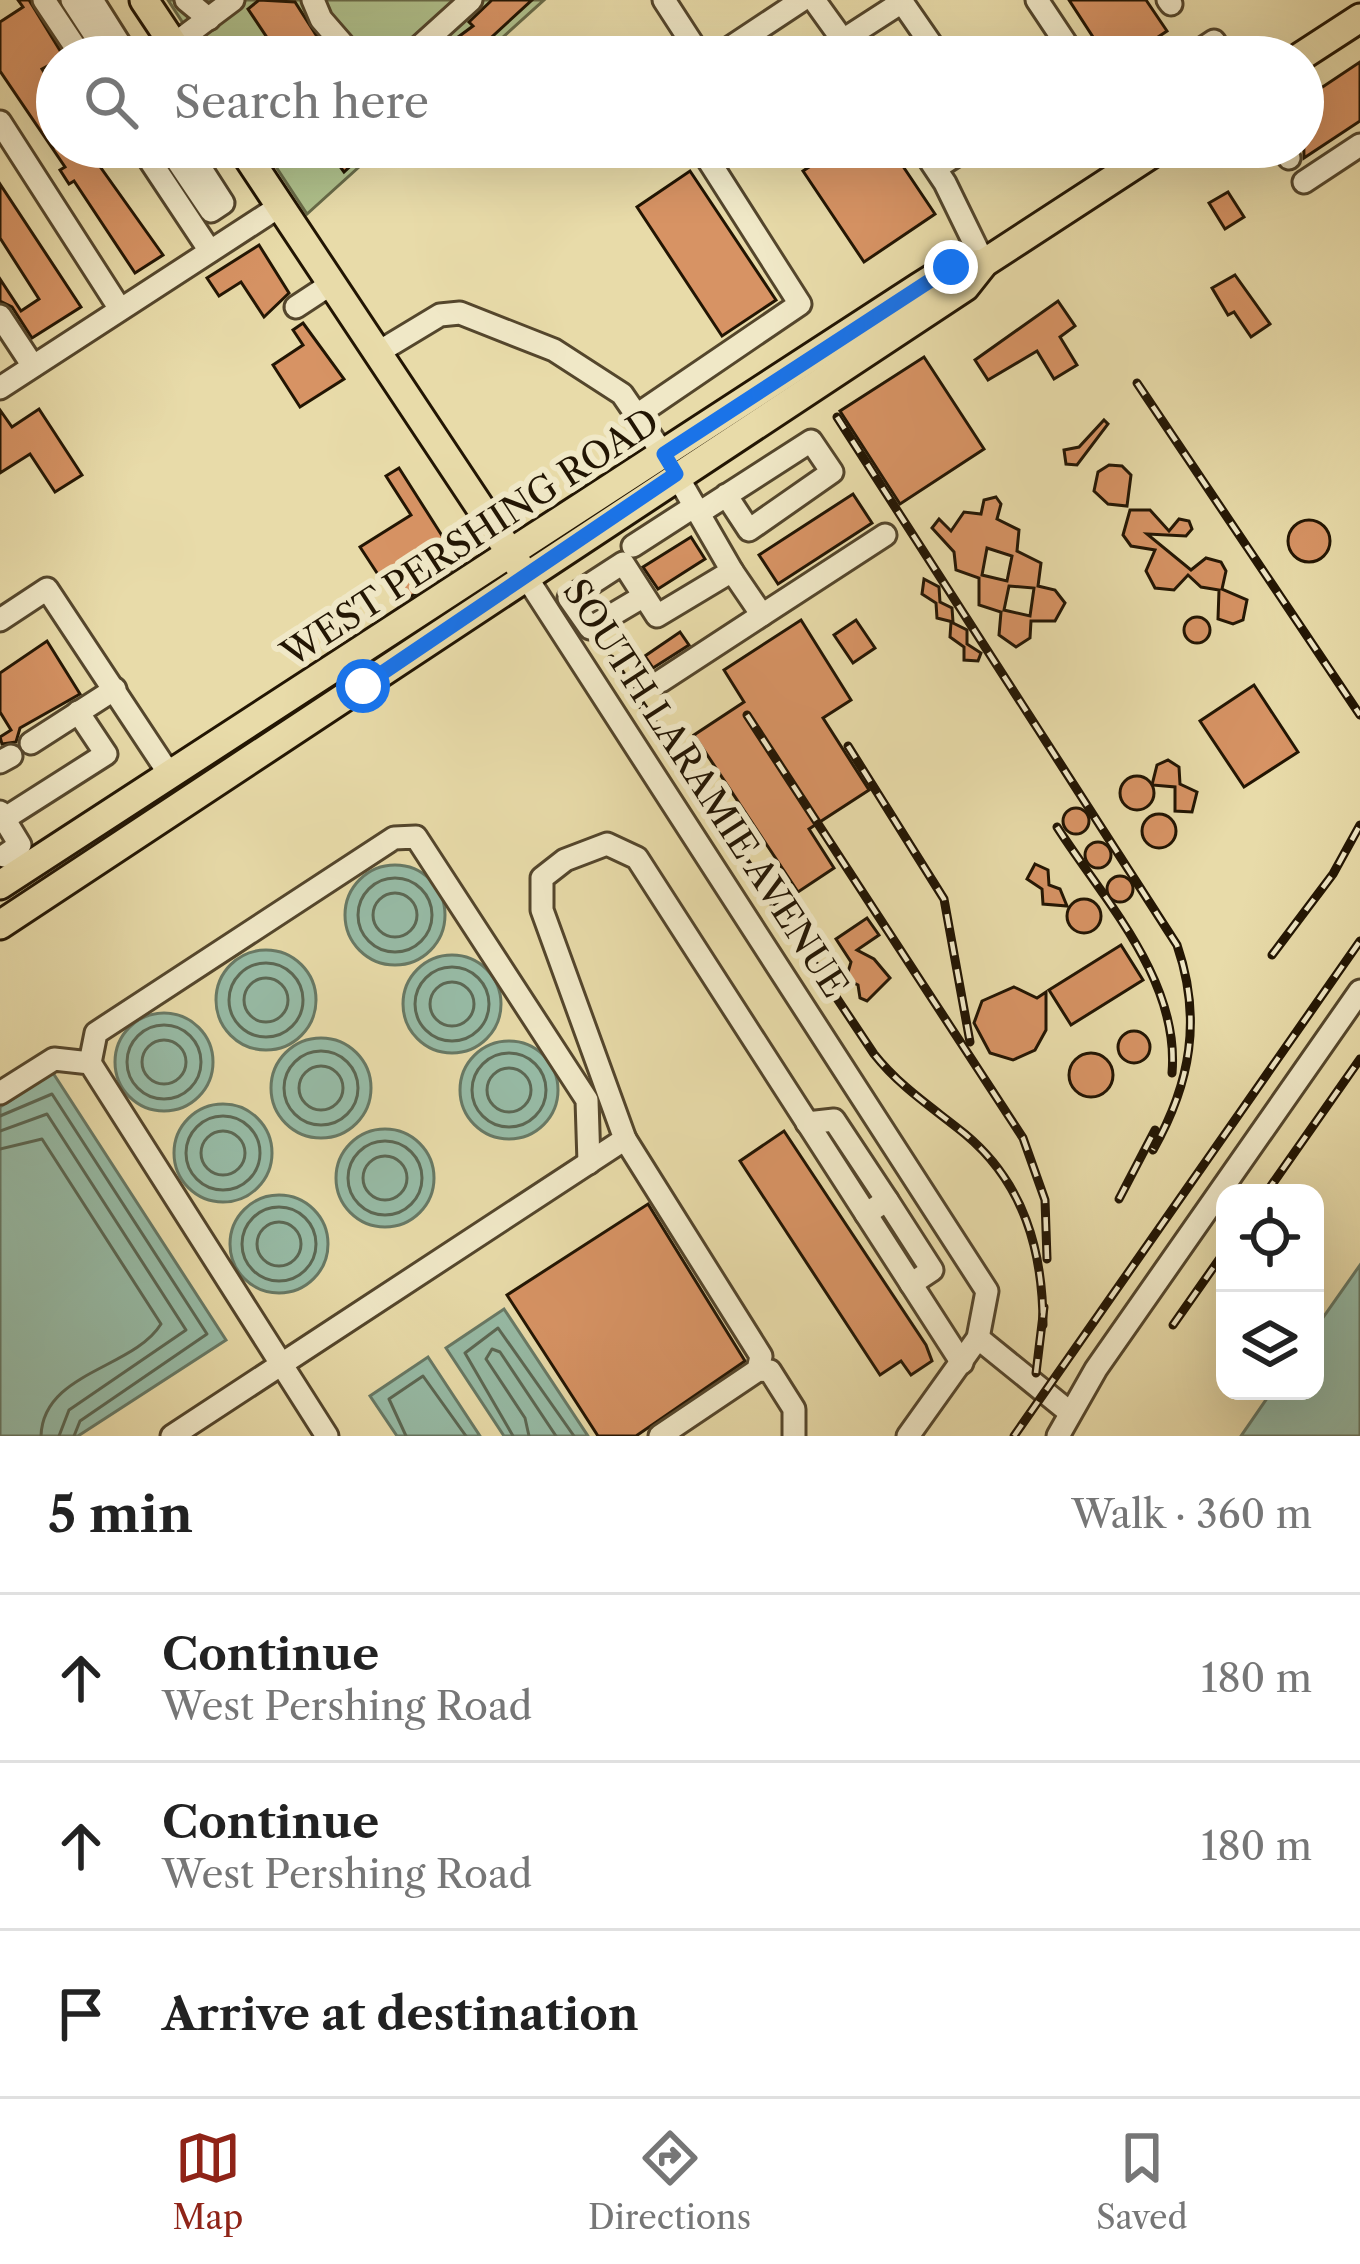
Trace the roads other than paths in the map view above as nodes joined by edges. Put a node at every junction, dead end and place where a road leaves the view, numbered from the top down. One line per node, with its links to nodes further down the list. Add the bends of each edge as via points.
1 (44, 0): 15 (street)
2 (72, 0): 16 (street)
3 (92, 0): 17 (street)
4 (144, 0): 18 (main road)
5 (186, 0): 14 (street)
6 (233, 0): 14 (street)
7 (313, 0): 20 (street)
8 (471, 0): 21 (street)
9 (664, 0): 22 (street)
10 (802, 0): 23 (street)
11 (814, 0): 24 (street)
12 (1037, 0): 27 (street)
13 (1360, 18): 28 (main road)
14 (209, 20): 19 (street)
15 (68, 36)
16 (95, 36)
17 (115, 36)
18 (163, 36)
19 (191, 36)
20 (336, 36)
21 (431, 36)
22 (687, 36)
23 (748, 36)
24 (840, 36)
25 (864, 36): 26 (street, via 902,2)
26 (925, 36)
27 (1061, 36)
28 (1324, 41)
29 (0, 122): 44 (street)
30 (1360, 146): 38 (street)
31 (155, 168): 40 (street)
32 (182, 168): 33 (street, via 211,211 224,203)
33 (201, 168)
34 (255, 168): 39 (main road, SOUTH LARAMIE AVENUE)
35 (713, 168): 49 (street, via 800,304)
36 (936, 168): 41 (street)
37 (1121, 168): 41 (main road, WEST PERSHING ROAD)
38 (1304, 182)
39 (280, 206): 40 (street); 42 (main road, SOUTH LARAMIE AVENUE)
40 (210, 251): 44 (street)
41 (984, 262): 50 (main road, WEST PERSHING ROAD, via 951,267)
42 (331, 284): 43 (street); 46 (main road, SOUTH LARAMIE AVENUE)
43 (296, 307)
44 (120, 309): 47 (street)
45 (0, 316): 47 (street)
46 (377, 353): 49 (street, via 440,315 460,313 554,350 622,394); 55 (main road, SOUTH LARAMIE AVENUE)
47 (33, 366): 48 (street)
48 (0, 388)
49 (637, 416): 50 (street)
50 (670, 464): 52 (street); 55 (main road, WEST PERSHING ROAD)
51 (726, 496): 51 (street, via 811,441 832,472 749,530); 52 (street)
52 (697, 509): 54 (street); 56 (street)
53 (884, 535): 58 (street)
54 (633, 546)
55 (519, 566): 64 (main road, WEST PERSHING ROAD); 67 (main road, WEST PERSHING ROAD); 79 (street, SOUTH LARAMIE AVENUE, via 987,1291)
56 (732, 571): 57 (street, via 657,616); 58 (street)
57 (644, 596)
58 (762, 615): 60 (street)
59 (0, 620): 61 (street, via 47,589)
60 (661, 681)
61 (115, 689): 62 (street); 64 (street)
62 (79, 712): 63 (street); 65 (street, via 106,754)
63 (31, 743)
64 (170, 775): 66 (main road, WEST PERSHING ROAD)
65 (2, 816): 66 (street, via 20,845)
66 (5, 867)
67 (0, 925)
68 (1360, 991): 83 (street)
69 (96, 1033): 70 (street); 71 (street); 75 (street, via 394,838 416,837 587,1100)
70 (54, 1058): 71 (street); 72 (street)
71 (90, 1063): 82 (street)
72 (0, 1093)
73 (807, 1123): 74 (street, via 637,858 607,844 542,878 542,910); 76 (street, via 834,1120); 77 (street)
74 (625, 1139): 75 (street); 81 (street)
75 (590, 1163): 82 (street)
76 (887, 1200): 77 (street); 78 (street, via 932,1270)
77 (866, 1214): 78 (street)
78 (911, 1284): 80 (street)
79 (978, 1338): 80 (street); 83 (street)
80 (962, 1363): 88 (street)
81 (763, 1365): 84 (street); 87 (street, via 794,1409)
82 (283, 1368): 85 (street); 86 (street)
83 (1064, 1428)
84 (672, 1433)
85 (172, 1436)
86 (327, 1436)
87 (794, 1436)
88 (908, 1436)

